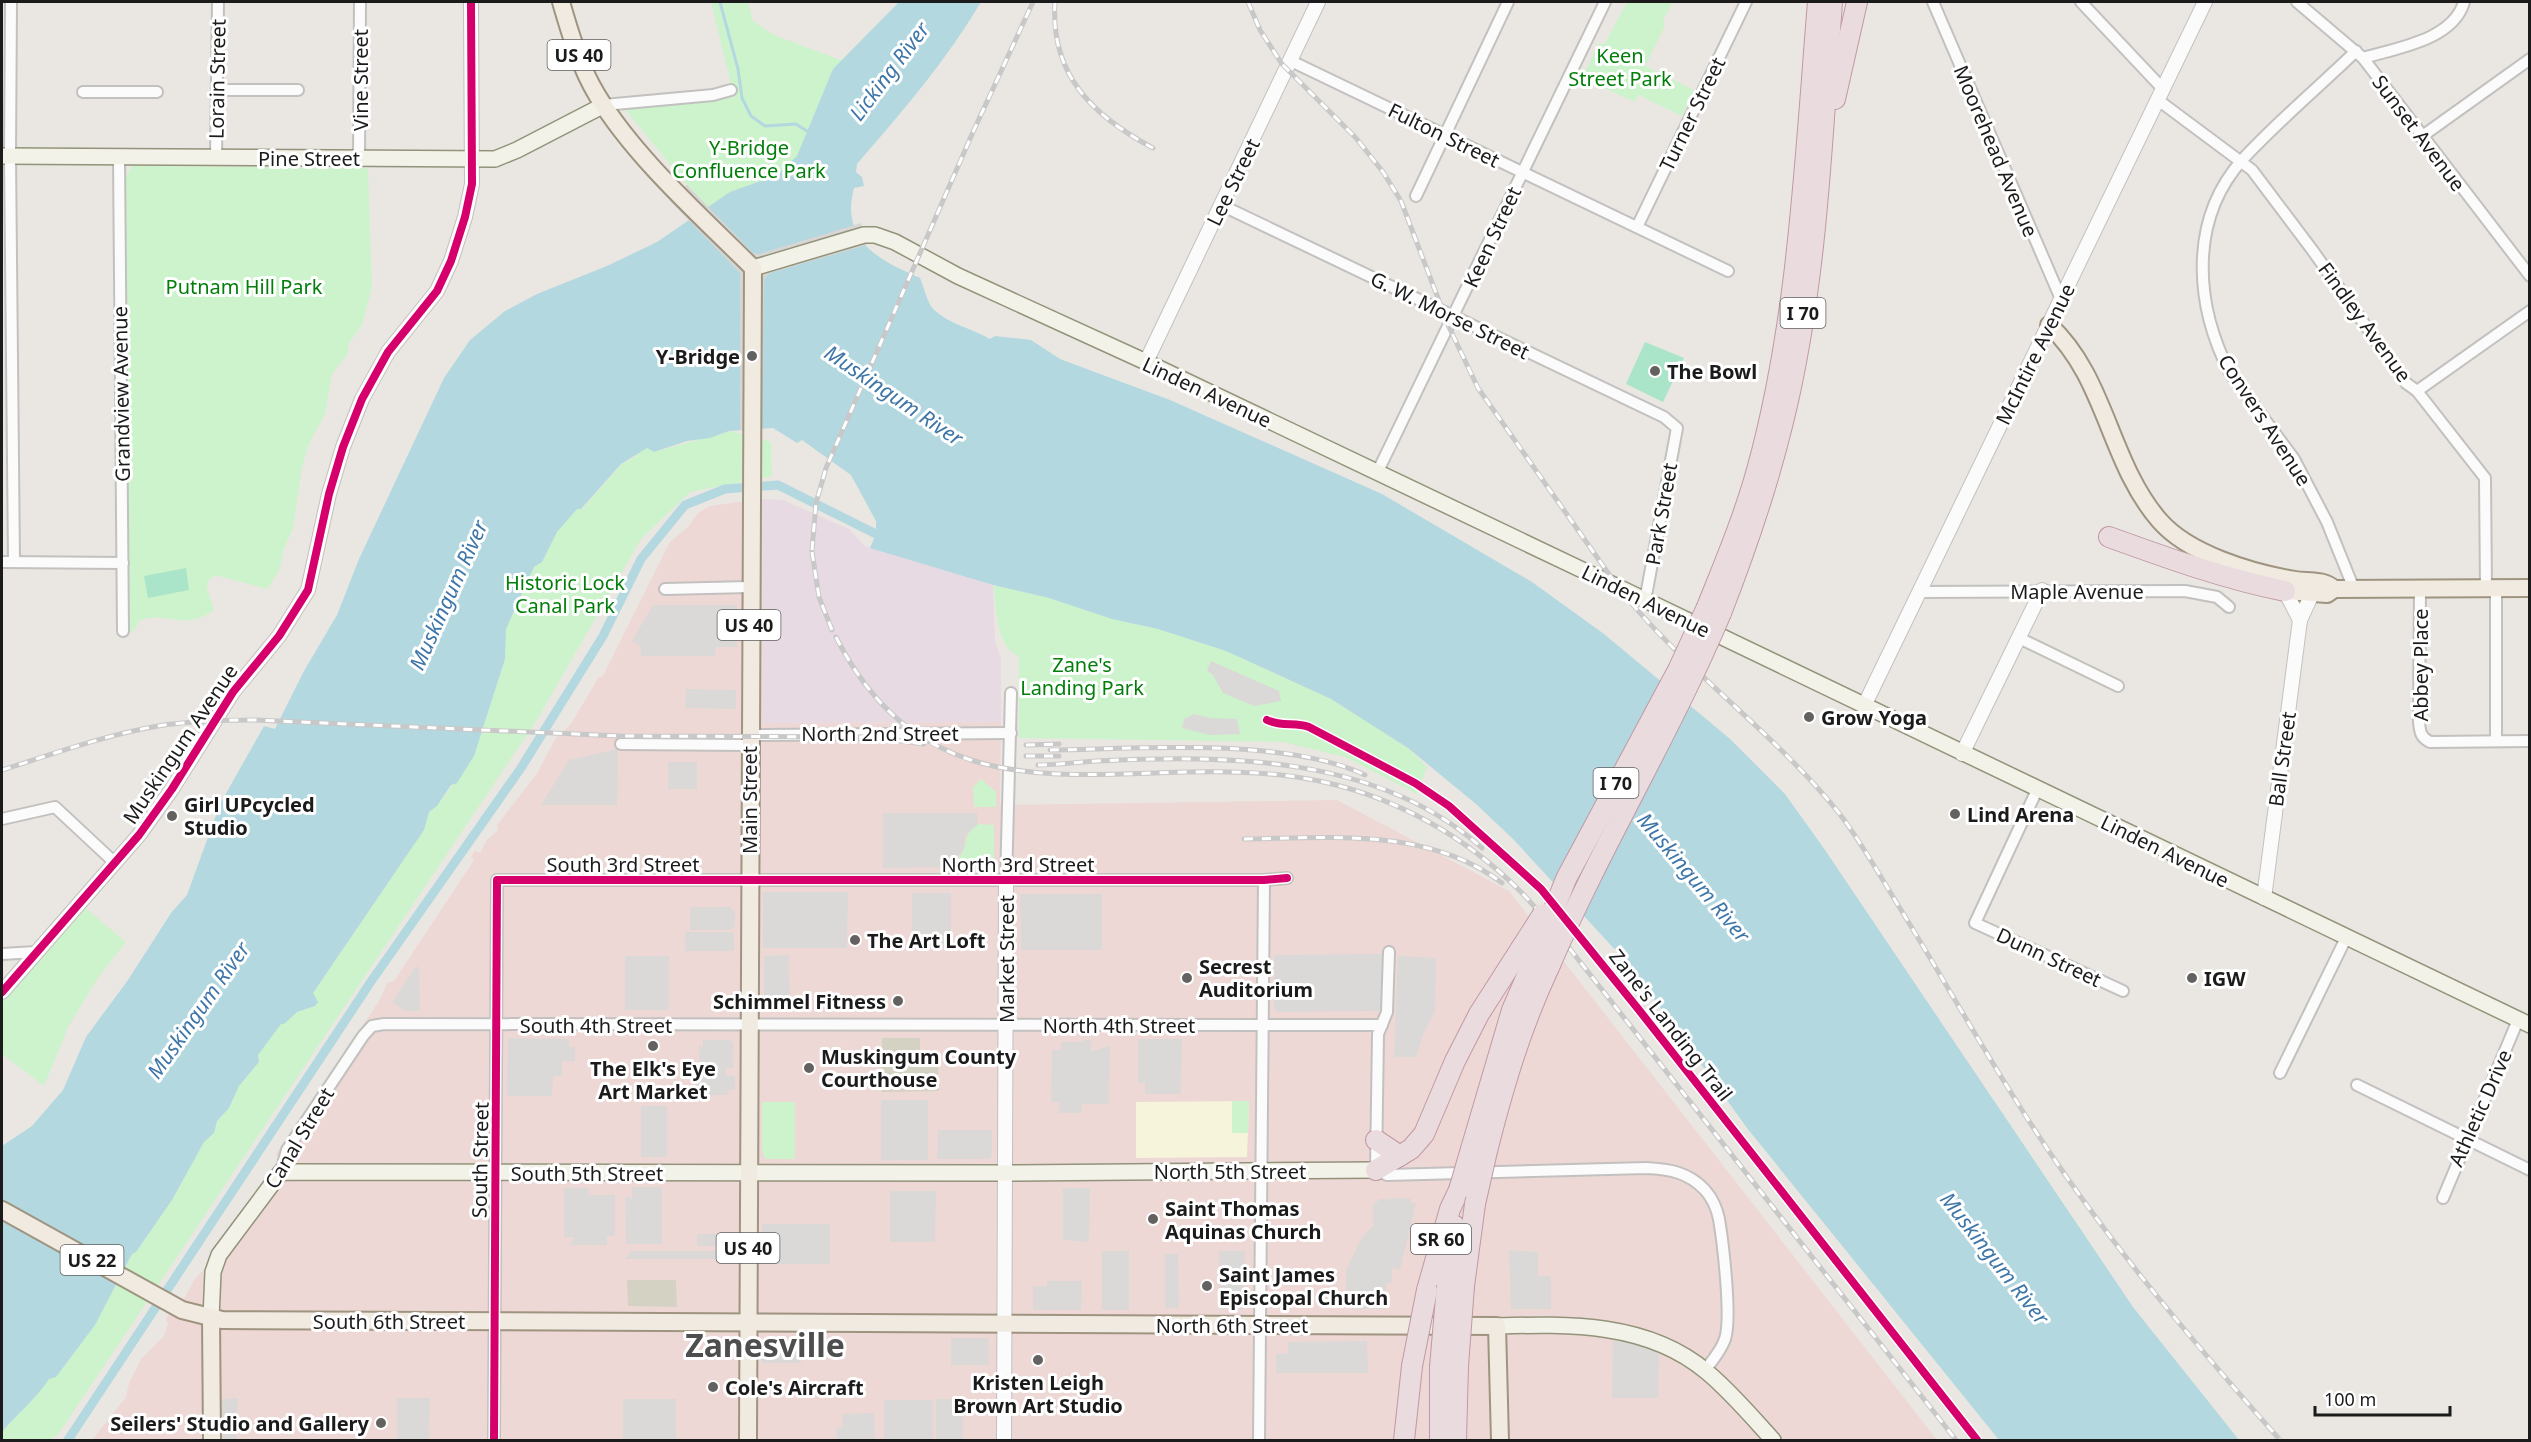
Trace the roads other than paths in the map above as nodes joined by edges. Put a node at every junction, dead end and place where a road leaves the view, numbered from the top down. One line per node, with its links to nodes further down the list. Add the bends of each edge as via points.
1 (11, 2): 30 (street)
2 (218, 2): 21 (street, Lorain Street)
3 (360, 2): 33 (street, Vine Street)
4 (471, 2): 34 (street, Muskingum Avenue)
5 (561, 2): 27 (main road, US 40, via 581,61)
6 (1318, 2): 20 (street, Lee Street)
7 (1508, 2): 28 (street)
8 (1605, 2): 37 (street, Keen Street)
9 (1746, 2): 40 (street, Turner Street)
10 (1818, 2): 72 (highway, I 70, via 1802,203 1787,327 1757,470)
11 (1832, 2): 36 (highway, I 70)
12 (1857, 2): 36 (highway)
13 (1933, 2): 45 (street, Moorehead Avenue)
14 (2081, 2): 26 (street, Findley Avenue)
15 (2205, 2): 26 (street, McIntire Avenue)
16 (2297, 2): 18 (street, Sunset Avenue)
17 (2464, 2): 18 (street, Convers Avenue, via 2453,22 2421,42)
18 (2359, 55): 29 (street, Sunset Avenue); 35 (street, Convers Avenue)
19 (2529, 58): 29 (street)
20 (1291, 61): 28 (street, Fulton Street); 39 (street, Lee Street)
21 (217, 90): 22 (street); 32 (street, Lorain Street)
22 (298, 90)
23 (731, 90): 27 (street)
24 (83, 92): 25 (street)
25 (157, 92)
26 (2160, 95): 35 (street, Findley Avenue); 45 (street, McIntire Avenue)
27 (604, 105): 34 (main road, Pine Street, via 505,156); 41 (main road, US 40, via 678,192)
28 (1445, 135): 37 (street, Fulton Street); 38 (street)
29 (2421, 137): 44 (street, Sunset Avenue)
30 (6, 156): 31 (main road, Pine Street); 42 (street)
31 (119, 157): 32 (main road, Pine Street); 58 (street, Grandview Avenue)
32 (216, 157): 33 (main road, Pine Street)
33 (359, 158): 34 (main road, Pine Street)
34 (472, 160): 87 (street, Muskingum Avenue, via 472,184 451,261 437,291 373,376 343,447 308,590 279,636 233,692 156,812)
35 (2242, 160): 50 (street, Findley Avenue, via 2313,251 2406,383); 64 (street, Convers Avenue, via 2221,192 2204,236 2205,310 2230,373 2294,459 2327,522)
36 (1820, 163): 72 (highway, I 70, via 1812,254 1785,416 1748,542)
37 (1522, 172): 40 (street, Fulton Street); 47 (street, Keen Street)
38 (1416, 196)
39 (1221, 205): 47 (street, G. W. Morse Street); 49 (street, Lee Street)
40 (1637, 227): 43 (street, Fulton Street)
41 (753, 268): 49 (main road, Linden Avenue, via 875,235); 59 (main road, Main Street / US 40)
42 (6, 270): 52 (street)
43 (1728, 271)
44 (2529, 276)
45 (2061, 299): 48 (street, McIntire Avenue)
46 (2529, 311): 50 (street)
47 (1454, 317): 51 (street, G. W. Morse Street, via 1664,417); 54 (street, Keen Street)
48 (2049, 325): 63 (main road, via 2077,355 2134,479 2159,520 2190,544 2224,560 2263,574 2328,583); 68 (street, McIntire Avenue)
49 (1146, 362): 54 (main road, Linden Avenue)
50 (2417, 391): 60 (street, Findley Avenue, via 2485,478)
51 (1677, 428): 70 (street, Park Street)
52 (13, 437): 53 (street); 57 (street)
53 (2, 441)
54 (1377, 473): 70 (main road, Linden Avenue)
55 (2109, 537): 67 (highway, via 2250,584)
56 (2, 562): 57 (street)
57 (14, 562): 58 (street)
58 (123, 563): 74 (street, Grandview Avenue)
59 (749, 587): 62 (street); 80 (main road, Main Street / US 40)
60 (2491, 588): 61 (main road); 65 (main road); 81 (street)
61 (2529, 588)
62 (665, 589)
63 (2334, 589): 64 (main road); 69 (main road, via 2327,594)
64 (2354, 589): 65 (main road)
65 (2420, 589): 81 (street, Abbey Place, via 2420,732 2430,742)
66 (2042, 590): 68 (street, Maple Avenue); 71 (street, Maple Avenue, via 2185,591 2217,597); 75 (street)
67 (2285, 591): 69 (main road); 73 (street)
68 (1920, 592): 78 (street, McIntire Avenue)
69 (2312, 594): 73 (street, Ball Street)
70 (1646, 601): 78 (main road, Linden Avenue)
71 (2229, 607)
72 (1714, 610): 98 (highway, I 70, bridge, via 1566,879); 98 (highway, I 70, bridge, via 1691,684 1572,913)
73 (2300, 620): 93 (street, Ball Street)
74 (123, 631)
75 (2019, 638): 76 (street); 84 (street)
76 (2118, 686)
77 (1011, 693): 79 (street, Market Street)
78 (1864, 706): 84 (main road, Linden Avenue)
79 (1011, 733): 80 (street, North 2nd Street); 92 (street, Market Street)
80 (749, 740): 83 (street, North 2nd Street); 90 (main road, Main Street / US 40)
81 (2496, 741): 82 (street, Abbey Place)
82 (2528, 743)
83 (621, 744)
84 (1962, 754): 85 (main road, Linden Avenue)
85 (2037, 790): 93 (main road, Linden Avenue); 99 (street, Dunn Street, via 1975,922)
86 (2, 819): 87 (street, via 55,807)
87 (114, 862): 95 (street, Muskingum Avenue)
88 (1287, 878): 91 (street, North 3rd Street)
89 (497, 880): 90 (street, South 3rd Street); 103 (street, South Street)
90 (748, 880): 92 (street, North 3rd Street); 102 (main road, Main Street / US 40)
91 (1264, 880): 92 (street, North 3rd Street); 105 (street)
92 (1006, 882): 104 (street, Market Street)
93 (2264, 898): 94 (main road, Linden Avenue)
94 (2346, 938): 101 (main road, Linden Avenue); 108 (street)
95 (36, 952): 97 (street); 100 (street, Muskingum Avenue)
96 (1389, 952): 106 (street, via 1387,1012)
97 (2, 954)
98 (1534, 959): 112 (highway, I 70, via 1522,1026); 113 (highway, via 1479,1014 1424,1134)
99 (2123, 991)
100 (2, 992)
101 (2524, 1023): 110 (street, Athletic Drive)
102 (748, 1024): 103 (street, South 4th Street); 104 (street, North 4th Street); 119 (main road, Main Street / US 40)
103 (497, 1025): 107 (street, South 4th Street); 118 (street, South Street)
104 (1006, 1025): 105 (street, North 4th Street); 120 (street, Market Street)
105 (1263, 1025): 106 (street, North 4th Street); 116 (street)
106 (1382, 1025): 111 (street, via 1378,1034)
107 (372, 1026): 117 (street, Canal Street, via 287,1150)
108 (2280, 1073)
109 (2357, 1085): 110 (street)
110 (2467, 1139): 115 (street); 122 (street, Athletic Drive)
111 (1376, 1140): 113 (highway); 114 (street)
112 (1479, 1150): 121 (highway, I 70, bridge); 124 (highway, I 70, bridge, via 1475,1204)
113 (1401, 1156): 114 (highway)
114 (1376, 1170): 116 (main road, North 5th Street); 132 (street, North 5th Street, via 1388,1176 1670,1169 1683,1174 1705,1190 1719,1218 1727,1326 1721,1348)
115 (2529, 1170)
116 (1262, 1171): 120 (main road, North 5th Street); 129 (street)
117 (282, 1172): 118 (main road, South 5th Street); 125 (main road, Canal Street, via 219,1256 213,1272)
118 (496, 1173): 119 (main road, South 5th Street); 126 (street, South Street)
119 (748, 1173): 120 (main road, North 5th Street); 127 (main road, Main Street / US 40)
120 (1005, 1173): 128 (street, Market Street)
121 (1459, 1190): 124 (highway, I 70); 138 (highway, SR 60, bridge, via 1427,1290 1412,1366)
122 (2443, 1198)
123 (2, 1210): 125 (main road, US 22, via 182,1310)
124 (1456, 1286): 131 (highway, I 70, bridge)
125 (211, 1318): 126 (main road, South 6th Street / US 22); 133 (main road)
126 (494, 1322): 127 (main road, South 6th Street / US 22); 134 (street, South Street)
127 (748, 1322): 128 (main road, North 6th Street); 135 (main road, Main Street)
128 (1004, 1324): 129 (main road, North 6th Street); 136 (street, Market Street)
129 (1260, 1325): 130 (main road, North 6th Street); 137 (street)
130 (1497, 1326): 132 (main road, North 6th Street, via 1595,1327 1641,1336); 141 (main road)
131 (1449, 1366): 139 (highway, I 70); 140 (highway, I 70)
132 (1705, 1370): 142 (main road, North 6th Street)
133 (212, 1440)
134 (494, 1440)
135 (748, 1440)
136 (1004, 1440)
137 (1259, 1440)
138 (1404, 1440)
139 (1440, 1440)
140 (1456, 1440)
141 (1500, 1440)
142 (1773, 1440)

